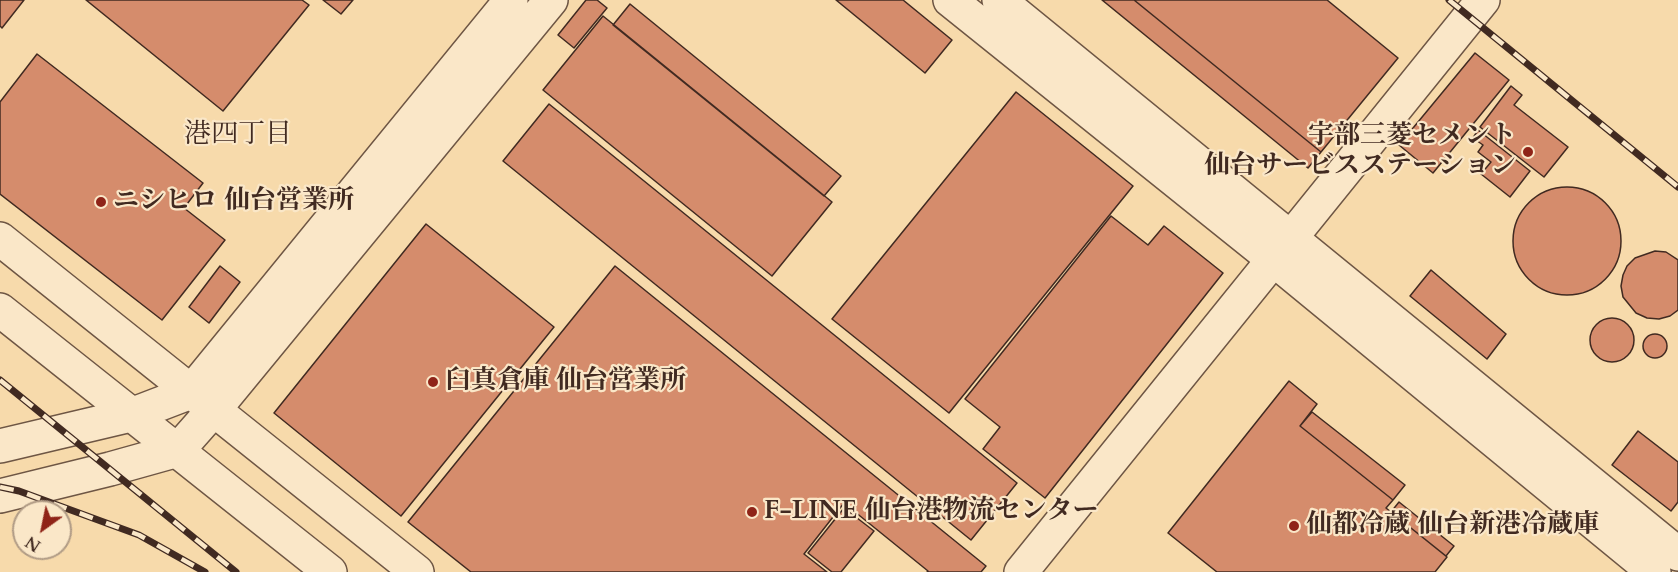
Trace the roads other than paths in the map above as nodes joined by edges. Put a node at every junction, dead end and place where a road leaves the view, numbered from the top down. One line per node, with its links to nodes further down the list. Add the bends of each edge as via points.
1 (511, 0): 9 (street)
2 (551, 0): 9 (street)
3 (950, 0): 7 (street)
4 (999, 0): 7 (street)
5 (1483, 0): 7 (street)
6 (0, 239): 9 (street)
7 (1283, 249): 14 (street); 17 (street); 18 (street)
8 (0, 310): 10 (street)
9 (203, 401): 10 (street); 12 (street); 16 (street)
10 (130, 415): 11 (street); 12 (street)
11 (0, 446)
12 (178, 450): 13 (street); 15 (street)
13 (0, 496)
14 (1678, 554)
15 (330, 572)
16 (417, 572)
17 (1021, 572)
18 (1654, 572)

